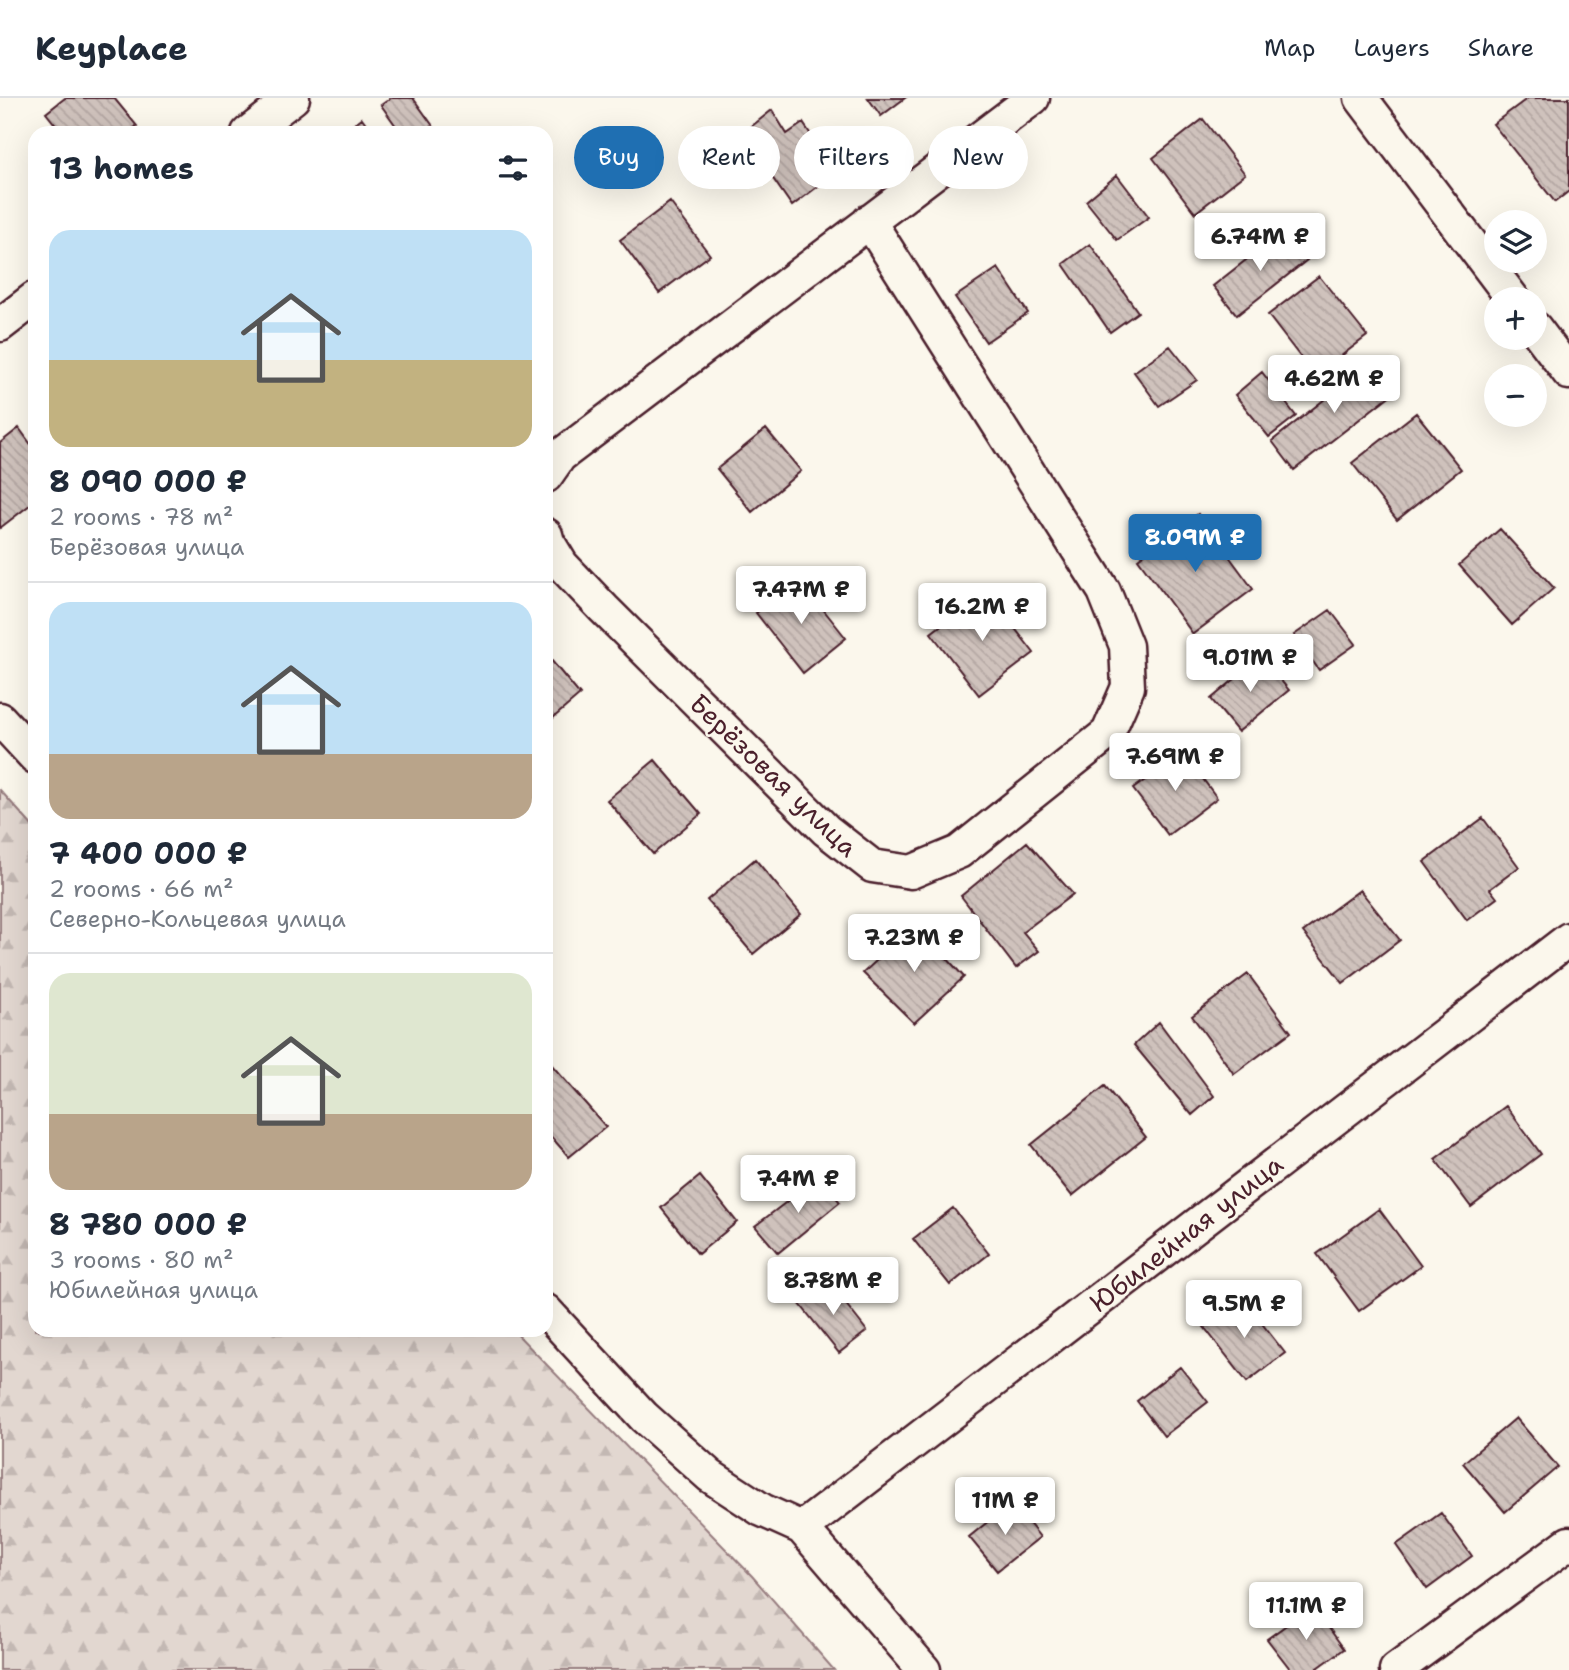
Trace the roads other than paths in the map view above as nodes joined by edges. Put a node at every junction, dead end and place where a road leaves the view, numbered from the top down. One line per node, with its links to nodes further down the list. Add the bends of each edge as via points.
1 (293, 98): 4 (street)
2 (1033, 98): 5 (street)
3 (1361, 98): 6 (street)
4 (257, 126)
5 (869, 221): 11 (street, via 560,456); 12 (street, Берёзовая улица, via 1104,591 1126,646 1128,687 1108,733 958,852 911,872 872,866 826,830 604,610)
6 (1504, 287)
7 (28, 303): 8 (street)
8 (0, 325)
9 (1547, 344): 10 (street)
10 (1569, 373)
11 (553, 466)
12 (553, 550)
13 (0, 719): 14 (street)
14 (28, 749)
15 (1569, 939): 17 (street, Юбилейная улица)
16 (553, 1319): 17 (street, via 644,1417 710,1476 762,1510)
17 (802, 1528): 19 (street)
18 (1569, 1543): 20 (street)
19 (924, 1670)
20 (1396, 1670)

